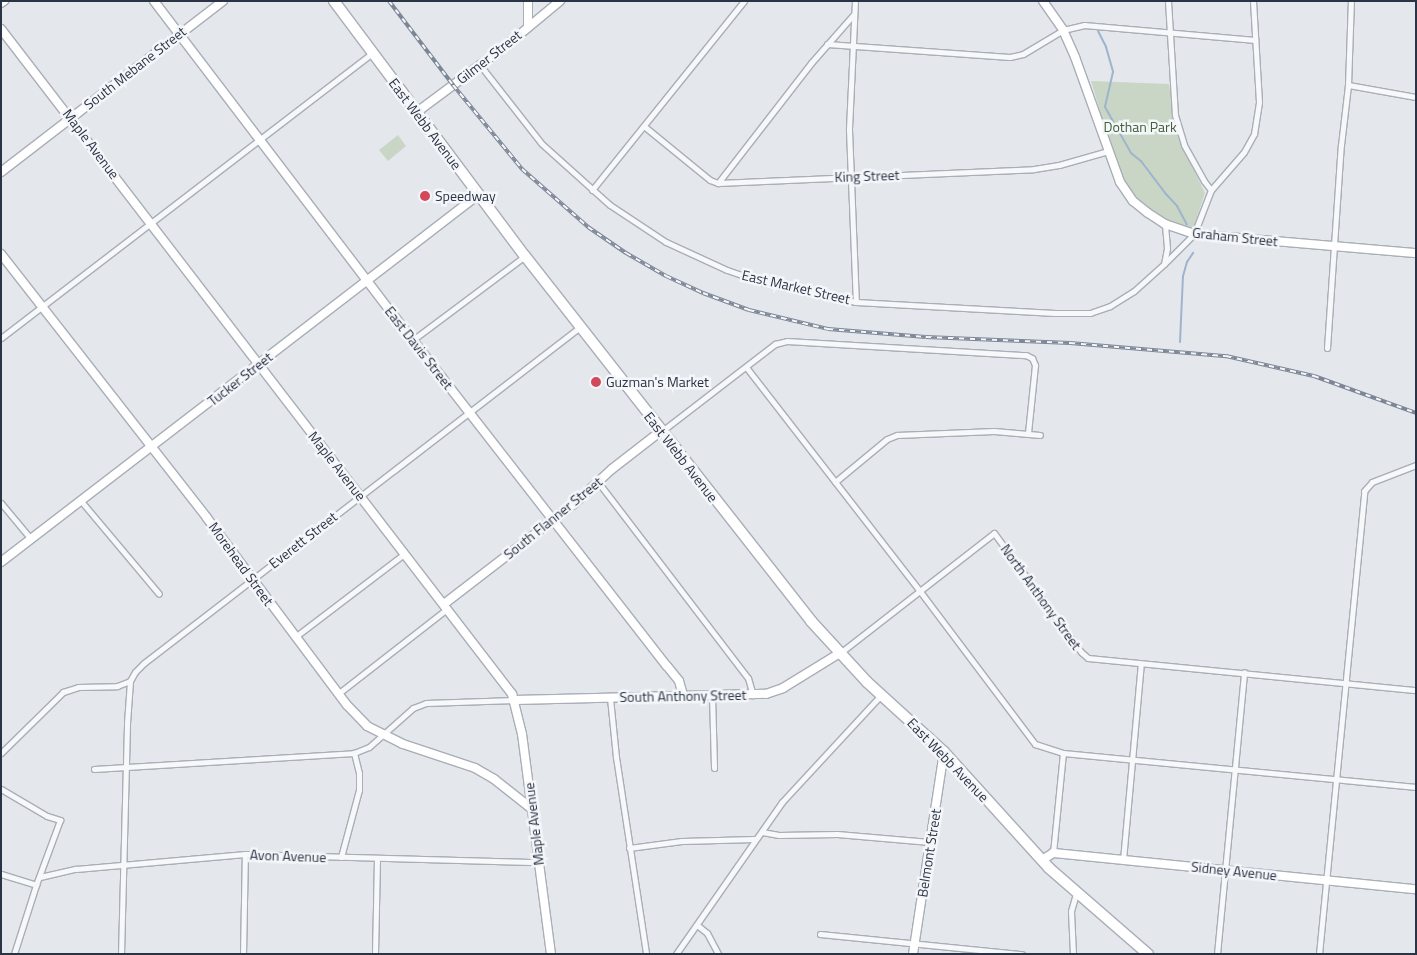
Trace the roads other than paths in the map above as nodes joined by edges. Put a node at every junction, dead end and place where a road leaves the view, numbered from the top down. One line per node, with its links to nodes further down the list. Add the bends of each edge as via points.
1 (154, 1): 18 (street, East Davis Street)
2 (222, 1): 18 (street, South Mebane Street)
3 (334, 1): 22 (highway, East Webb Avenue)
4 (528, 1): 14 (street)
5 (560, 1): 12 (street, Gilmer Street)
6 (744, 1): 28 (street)
7 (855, 1): 13 (street)
8 (1044, 1): 16 (street, Graham Street)
9 (1168, 1): 17 (street)
10 (1253, 1): 19 (street)
11 (1351, 1): 24 (street)
12 (549, 4): 14 (street, Gilmer Street)
13 (854, 14): 20 (street); 21 (street)
14 (528, 27): 23 (street, Gilmer Street)
15 (1, 29): 27 (street, Maple Avenue)
16 (1063, 30): 17 (street, via 1096,25); 21 (street, via 1023,54 1010,57); 30 (street, Graham Street, via 1090,95)
17 (1170, 33): 19 (street); 35 (street, via 1178,130)
18 (180, 34): 27 (street, South Mebane Street); 29 (street, East Davis Street)
19 (1255, 40): 35 (street, via 1256,128 1244,152)
20 (827, 44): 21 (street); 33 (street)
21 (852, 48): 32 (street, via 849,130)
22 (372, 53): 26 (highway, East Webb Avenue); 29 (street)
23 (480, 65): 26 (street, Gilmer Street); 34 (street, East Market Street, via 530,131)
24 (1348, 85): 25 (street); 40 (street)
25 (1416, 97)
26 (417, 112): 36 (highway, East Webb Avenue)
27 (71, 118): 31 (street, South Mebane Street); 37 (street, Maple Avenue)
28 (645, 127): 33 (street); 34 (street)
29 (260, 139): 37 (street); 45 (street, East Davis Street)
30 (1108, 152): 32 (street, King Street, via 1034,169); 38 (street, Graham Street, via 1125,191)
31 (1, 172)
32 (852, 176): 33 (street, King Street); 46 (street)
33 (718, 183)
34 (592, 190): 46 (street, East Market Street, via 666,242 726,270 764,283)
35 (1211, 190): 39 (street)
36 (478, 194): 43 (highway, East Webb Avenue); 45 (street, Tucker Street)
37 (150, 222): 47 (street); 52 (street, Maple Avenue)
38 (1165, 224): 39 (street, Graham Street); 44 (street, via 1167,248)
39 (1194, 234): 40 (street, Graham Street); 44 (street, East Market Street)
40 (1334, 246): 41 (street, Graham Street); 51 (street)
41 (1416, 253)
42 (1, 254): 47 (street, Morehead Street)
43 (525, 256): 48 (highway, East Webb Avenue); 50 (street)
44 (1164, 264): 46 (street, East Market Street, via 1134,292 1090,313)
45 (368, 281): 50 (street, East Davis Street); 52 (street, Tucker Street)
46 (856, 302)
47 (42, 306): 49 (street); 58 (street, Morehead Street)
48 (580, 327): 54 (street, Everett Street); 55 (highway, East Webb Avenue)
49 (1, 338)
50 (414, 339): 54 (street, East Davis Street)
51 (1326, 348)
52 (259, 364): 58 (street, Tucker Street); 62 (street, Maple Avenue)
53 (746, 367): 55 (street); 56 (street, via 780,343 1029,356 1034,365); 61 (street)
54 (470, 412): 62 (street, Everett Street); 65 (street, East Davis Street)
55 (661, 432): 60 (street, South Flanner Street); 74 (highway, East Webb Avenue, via 781,586)
56 (1028, 433): 57 (street); 61 (street, via 976,431 894,436)
57 (1040, 435)
58 (150, 447): 63 (street, Tucker Street); 69 (street, Morehead Street)
59 (1416, 465): 78 (street, via 1366,486 1363,494)
60 (598, 482): 65 (street, South Flanner Street); 82 (street, via 748,678)
61 (835, 482): 70 (street)
62 (360, 495): 67 (street, Maple Avenue); 69 (street, Everett Street)
63 (81, 501): 66 (street, Tucker Street); 71 (street)
64 (1, 503): 66 (street)
65 (554, 520): 72 (street, South Flanner Street); 81 (street, East Davis Street, via 678,681)
66 (31, 539): 68 (street, Tucker Street)
67 (404, 554): 72 (street, Maple Avenue); 73 (street)
68 (1, 562)
69 (253, 580): 73 (street, Morehead Street); 77 (street, Everett Street, via 144,663)
70 (919, 590): 74 (street, North Anthony Street); 75 (street, North Anthony Street, via 994,533 1083,655); 91 (street, via 1035,744)
71 (159, 594)
72 (446, 606): 80 (street, South Flanner Street); 86 (street, Maple Avenue)
73 (295, 637): 80 (street, Morehead Street)
74 (840, 653): 82 (street, South Anthony Street, via 783,688); 83 (highway, East Webb Avenue)
75 (1141, 664): 76 (street, North Anthony Street); 92 (street)
76 (1244, 672): 78 (street, North Anthony Street); 96 (street)
77 (130, 681): 89 (street, via 117,686 63,692); 94 (street)
78 (1345, 682): 79 (street, North Anthony Street); 97 (street)
79 (1416, 690)
80 (339, 693): 87 (street, Morehead Street, via 367,726)
81 (683, 695): 84 (street, South Anthony Street); 85 (street, South Anthony Street)
82 (753, 695): 84 (street, South Anthony Street)
83 (881, 695): 88 (highway, East Webb Avenue); 101 (street, via 782,802)
84 (712, 696): 95 (street)
85 (610, 698): 86 (street, South Anthony Street); 104 (street)
86 (515, 700): 87 (street, via 426,703 413,708); 100 (street, Maple Avenue)
87 (383, 735): 90 (street); 100 (street, Morehead Street, via 475,768)
88 (944, 752): 103 (street, Belmont Street); 109 (highway, East Webb Avenue)
89 (1, 753)
90 (354, 753): 94 (street); 107 (street, via 359,790)
91 (1063, 753): 92 (street); 105 (street)
92 (1133, 759): 96 (street); 110 (street)
93 (94, 768): 94 (street)
94 (126, 768): 112 (street)
95 (714, 768)
96 (1234, 770): 97 (street); 113 (street)
97 (1336, 779): 98 (street); 116 (street)
98 (1416, 787)
99 (1, 789): 115 (street, via 47,816 60,820)
100 (532, 809): 111 (street, Maple Avenue)
101 (762, 832): 102 (street); 103 (street)
102 (755, 839): 104 (street, via 682,841); 120 (street)
103 (930, 842): 122 (street, Belmont Street)
104 (630, 848): 128 (street)
105 (1053, 853): 109 (street); 110 (street, Sidney Avenue)
106 (245, 854): 107 (street, Avon Avenue); 112 (street, Avon Avenue); 125 (street)
107 (341, 857): 108 (street, Avon Avenue)
108 (377, 859): 111 (street, Avon Avenue); 126 (street)
109 (1042, 860): 119 (highway, East Webb Avenue)
110 (1124, 860): 113 (street, Sidney Avenue)
111 (539, 862): 127 (street, Maple Avenue)
112 (123, 865): 115 (street, Avon Avenue, via 76,869); 124 (street)
113 (1226, 870): 116 (street, Sidney Avenue); 135 (street)
114 (1, 874): 117 (street)
115 (40, 877): 117 (street)
116 (1326, 880): 118 (street, Sidney Avenue); 136 (street)
117 (36, 885): 123 (street)
118 (1416, 889)
119 (1076, 893): 133 (street, via 1071,911); 134 (highway, East Webb Avenue)
120 (697, 925): 129 (street); 130 (street, via 707,933)
121 (820, 934): 122 (street)
122 (915, 943): 131 (street, Belmont Street); 132 (street)
123 (14, 954)
124 (121, 954)
125 (243, 954)
126 (375, 954)
127 (551, 954)
128 (646, 954)
129 (676, 954)
130 (718, 954)
131 (913, 954)
132 (1022, 954)
133 (1073, 954)
134 (1148, 954)
135 (1217, 954)
136 (1319, 954)

